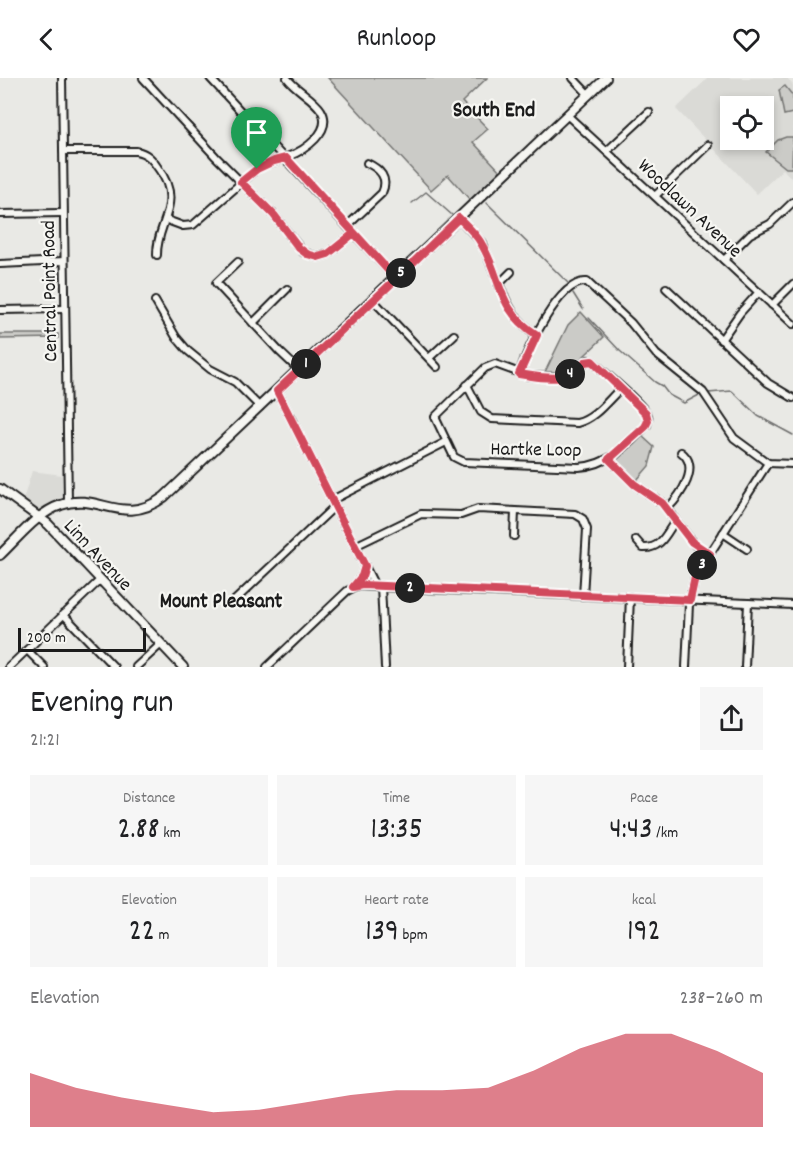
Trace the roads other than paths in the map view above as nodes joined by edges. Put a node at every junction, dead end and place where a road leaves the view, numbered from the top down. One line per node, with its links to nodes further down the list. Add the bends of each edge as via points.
1 (62, 78): 12 (street, Central Point Road)
2 (142, 78): 15 (street)
3 (210, 78): 13 (street)
4 (287, 78): 13 (street, via 321,111 323,125 314,141)
5 (573, 78): 7 (street)
6 (606, 78): 7 (main road)
7 (589, 95): 9 (main road)
8 (649, 112): 11 (street)
9 (567, 115): 11 (street, Woodlawn Avenue); 20 (main road)
10 (708, 145): 16 (street)
11 (607, 151): 16 (street, Woodlawn Avenue)
12 (63, 152): 18 (street, Central Point Road); 21 (street, via 145,154 167,185)
13 (286, 158): 15 (street, via 262,166); 22 (street)
14 (367, 163): 22 (street, via 384,176 385,189)
15 (241, 182): 21 (street, via 193,225); 23 (street, via 307,254 328,254)
16 (655, 196): 25 (street, Woodlawn Avenue)
17 (793, 202): 25 (street, via 770,224 750,234)
18 (63, 213): 19 (street); 26 (street, Central Point Road)
19 (0, 214)
20 (459, 218): 30 (main road); 31 (street, via 482,243)
21 (166, 220): 24 (street)
22 (347, 226): 23 (street)
23 (354, 233): 30 (street)
24 (157, 255)
25 (724, 260): 35 (street, Woodlawn Avenue)
26 (64, 261): 28 (street); 39 (street, Central Point Road)
27 (238, 262): 41 (street, via 216,283)
28 (0, 264)
29 (511, 272): 31 (street)
30 (396, 279): 36 (main road)
31 (499, 284): 44 (street, via 511,313)
32 (793, 284): 38 (street)
33 (666, 288): 45 (street)
34 (287, 289): 41 (street)
35 (759, 292): 38 (street, Woodlawn Avenue); 45 (street)
36 (373, 300): 46 (street); 48 (main road)
37 (155, 301): 54 (street, via 188,351 210,369 236,382)
38 (772, 305): 42 (street, Woodlawn Avenue)
39 (64, 309): 40 (street); 61 (street, Central Point Road)
40 (0, 310)
41 (253, 323): 48 (street)
42 (793, 324)
43 (454, 335): 46 (street)
44 (537, 335): 49 (street); 58 (street, via 560,298 576,284 587,282 631,323 656,354 703,392 734,438)
45 (721, 340): 53 (street, via 768,383)
46 (429, 358): 47 (street)
47 (437, 367)
48 (299, 370): 52 (main road)
49 (519, 374): 50 (street, Hartke Loop, via 491,364); 51 (street, Hartke Loop, via 562,377 588,360)
50 (467, 384): 51 (street, via 481,412 492,419 577,423 588,420); 55 (street, Hartke Loop, via 435,417)
51 (621, 388): 57 (street, Hartke Loop, via 645,410 648,421 639,434)
52 (277, 391): 54 (main road); 62 (street)
53 (793, 398)
54 (260, 407): 61 (main road, via 174,489 150,506 127,511)
55 (446, 442): 57 (street, Hartke Loop, via 456,459 464,462 579,467); 62 (street)
56 (681, 452): 63 (street, via 688,457 690,473 679,496)
57 (609, 459): 63 (street)
58 (768, 463): 59 (street); 67 (street)
59 (793, 464)
60 (0, 489): 65 (main road, Linn Avenue)
61 (68, 502): 65 (main road)
62 (334, 503): 70 (street); 81 (street)
63 (667, 509): 66 (street)
64 (515, 511): 68 (street); 70 (street, via 478,509 461,515 421,514); 78 (street, via 575,514 583,519 587,529)
65 (40, 518): 73 (main road); 75 (main road, Linn Avenue)
66 (675, 521): 69 (street, via 655,547 643,548); 72 (street, via 695,545)
67 (723, 533): 71 (street); 72 (street)
68 (514, 536)
69 (636, 540)
70 (355, 546): 74 (street)
71 (747, 549)
72 (710, 554): 80 (street, via 695,577)
73 (0, 555)
74 (365, 566): 76 (street); 77 (street)
75 (100, 580): 84 (street); 85 (main road, Linn Avenue)
76 (378, 586): 77 (street); 78 (street); 93 (street)
77 (353, 587): 92 (street)
78 (584, 596): 79 (street)
79 (630, 597): 80 (street); 94 (street)
80 (690, 600): 82 (street); 95 (street)
81 (232, 603)
82 (748, 603): 83 (street); 96 (street)
83 (793, 605)
84 (63, 614): 86 (street); 89 (street)
85 (161, 644): 90 (street); 91 (main road, Linn Avenue)
86 (27, 650): 87 (street); 88 (street)
87 (9, 667)
88 (44, 667)
89 (114, 667)
90 (136, 667)
91 (183, 667)
92 (267, 667)
93 (385, 667)
94 (627, 667)
95 (686, 667)
96 (745, 667)

